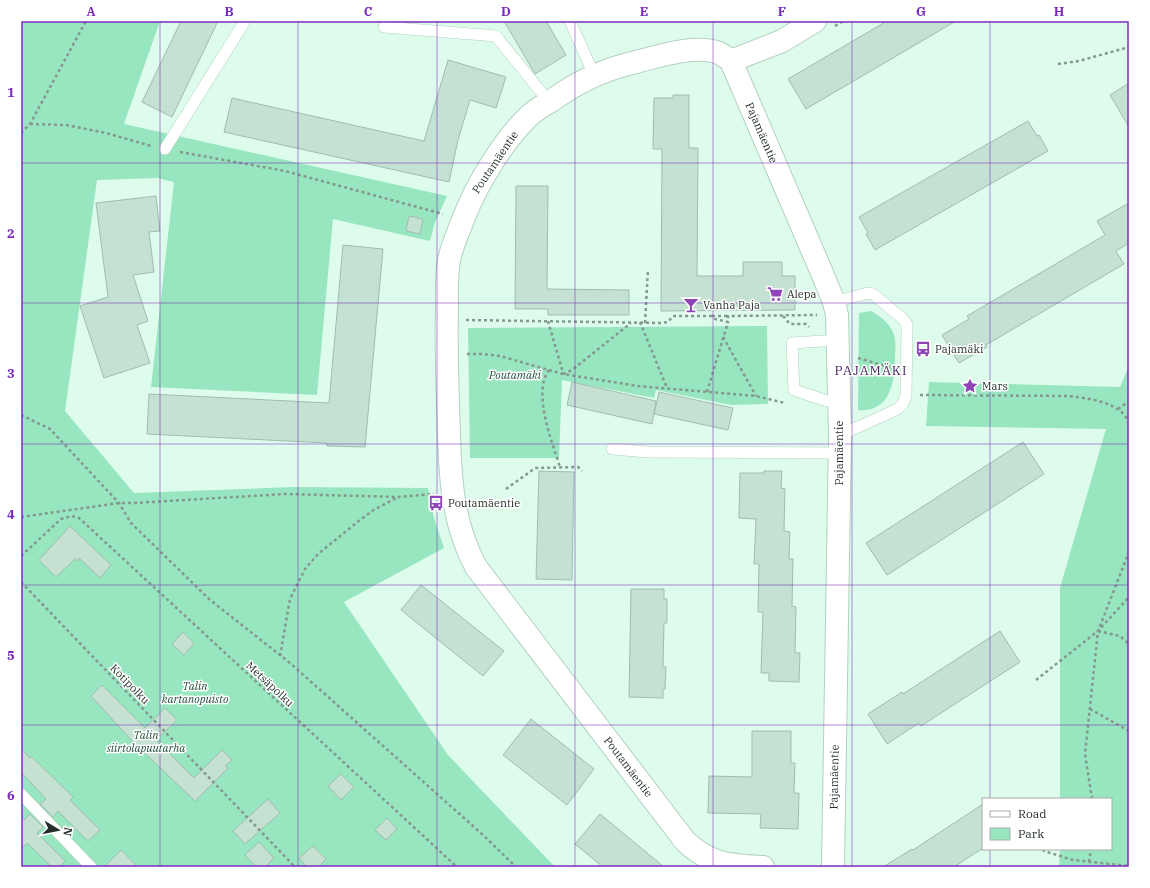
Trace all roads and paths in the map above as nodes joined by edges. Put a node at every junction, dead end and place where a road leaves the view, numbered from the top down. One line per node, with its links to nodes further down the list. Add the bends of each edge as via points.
1 (86, 21): 11 (path)
2 (246, 21): 13 (lane)
3 (570, 21): 9 (lane)
4 (816, 21): 7 (street, via 782,41)
5 (384, 27): 10 (lane, via 496,36)
6 (1129, 47): 8 (path)
7 (731, 61): 9 (street, Poutamäentie, via 718,53 692,51 631,63); 16 (street, Pajamäentie)
8 (1058, 64)
9 (594, 76): 10 (street, Poutamäentie)
10 (549, 102): 70 (street, Poutamäentie, via 527,118 508,140 478,185 454,241 449,260 446,336 450,462 459,528 476,567 685,841 699,853 713,860 727,864)
11 (30, 124): 12 (path); 13 (path, via 66,125)
12 (21, 133)
13 (165, 149): 14 (path, via 286,171)
14 (444, 215)
15 (648, 268): 24 (path)
16 (825, 309): 18 (path, via 783,315); 26 (street, Pajamäentie, via 837,315); 29 (lane, via 868,292 872,294 907,325)
17 (712, 316): 18 (path); 23 (path); 24 (path, via 673,316 668,322)
18 (728, 316): 23 (path)
19 (464, 320): 20 (path)
20 (548, 321): 21 (path); 30 (path)
21 (632, 322): 22 (path); 30 (path, via 572,370)
22 (640, 322): 24 (path); 31 (path)
23 (728, 322): 25 (path)
24 (646, 323)
25 (723, 337): 32 (path); 34 (path)
26 (838, 346): 29 (path, via 874,362); 36 (street, Pajamäentie); 36 (lane, via 792,343 794,390)
27 (463, 356): 28 (path, via 500,356)
28 (549, 370): 30 (path); 43 (path, via 542,384 542,400)
29 (906, 372): 33 (lane)
30 (563, 374): 31 (path)
31 (667, 388): 32 (path)
32 (707, 392): 34 (path)
33 (906, 395): 38 (path, via 1068,396 1090,398); 41 (lane, via 902,406)
34 (756, 396): 37 (path)
35 (1129, 401): 38 (path)
36 (840, 403): 41 (street, Pajamäentie)
37 (786, 404)
38 (1118, 409): 40 (path, via 1127,417)
39 (21, 415): 48 (path, via 50,429)
40 (1129, 424)
41 (840, 444): 42 (lane, via 648,452); 71 (street, Pajamäentie)
42 (612, 449)
43 (560, 467): 44 (path, via 578,467); 45 (path, via 535,468)
44 (582, 472)
45 (506, 489)
46 (434, 494): 47 (path)
47 (399, 497): 48 (path, via 285,494); 56 (path, via 360,520 318,554 305,569 290,599)
48 (119, 503): 49 (path); 56 (path, via 131,522 209,599)
49 (21, 517)
50 (1129, 552): 54 (path)
51 (21, 556): 68 (path, Metsäpolku, via 61,519 72,516 79,518)
52 (21, 582): 67 (path, Kotipolku)
53 (1129, 597): 54 (path)
54 (1098, 631): 55 (path, via 1120,636); 57 (path); 58 (path)
55 (1129, 644)
56 (280, 656): 69 (path, via 460,814)
57 (1036, 680)
58 (1090, 709): 59 (path); 61 (path, via 1085,754)
59 (1129, 731)
60 (21, 794): 66 (lane)
61 (1092, 798)
62 (1044, 850): 64 (path, via 1073,860)
63 (1091, 850): 64 (path)
64 (1089, 862): 65 (path)
65 (1129, 866)
66 (91, 867)
67 (295, 867)
68 (457, 867)
69 (516, 867)
70 (763, 867)
71 (833, 867)

